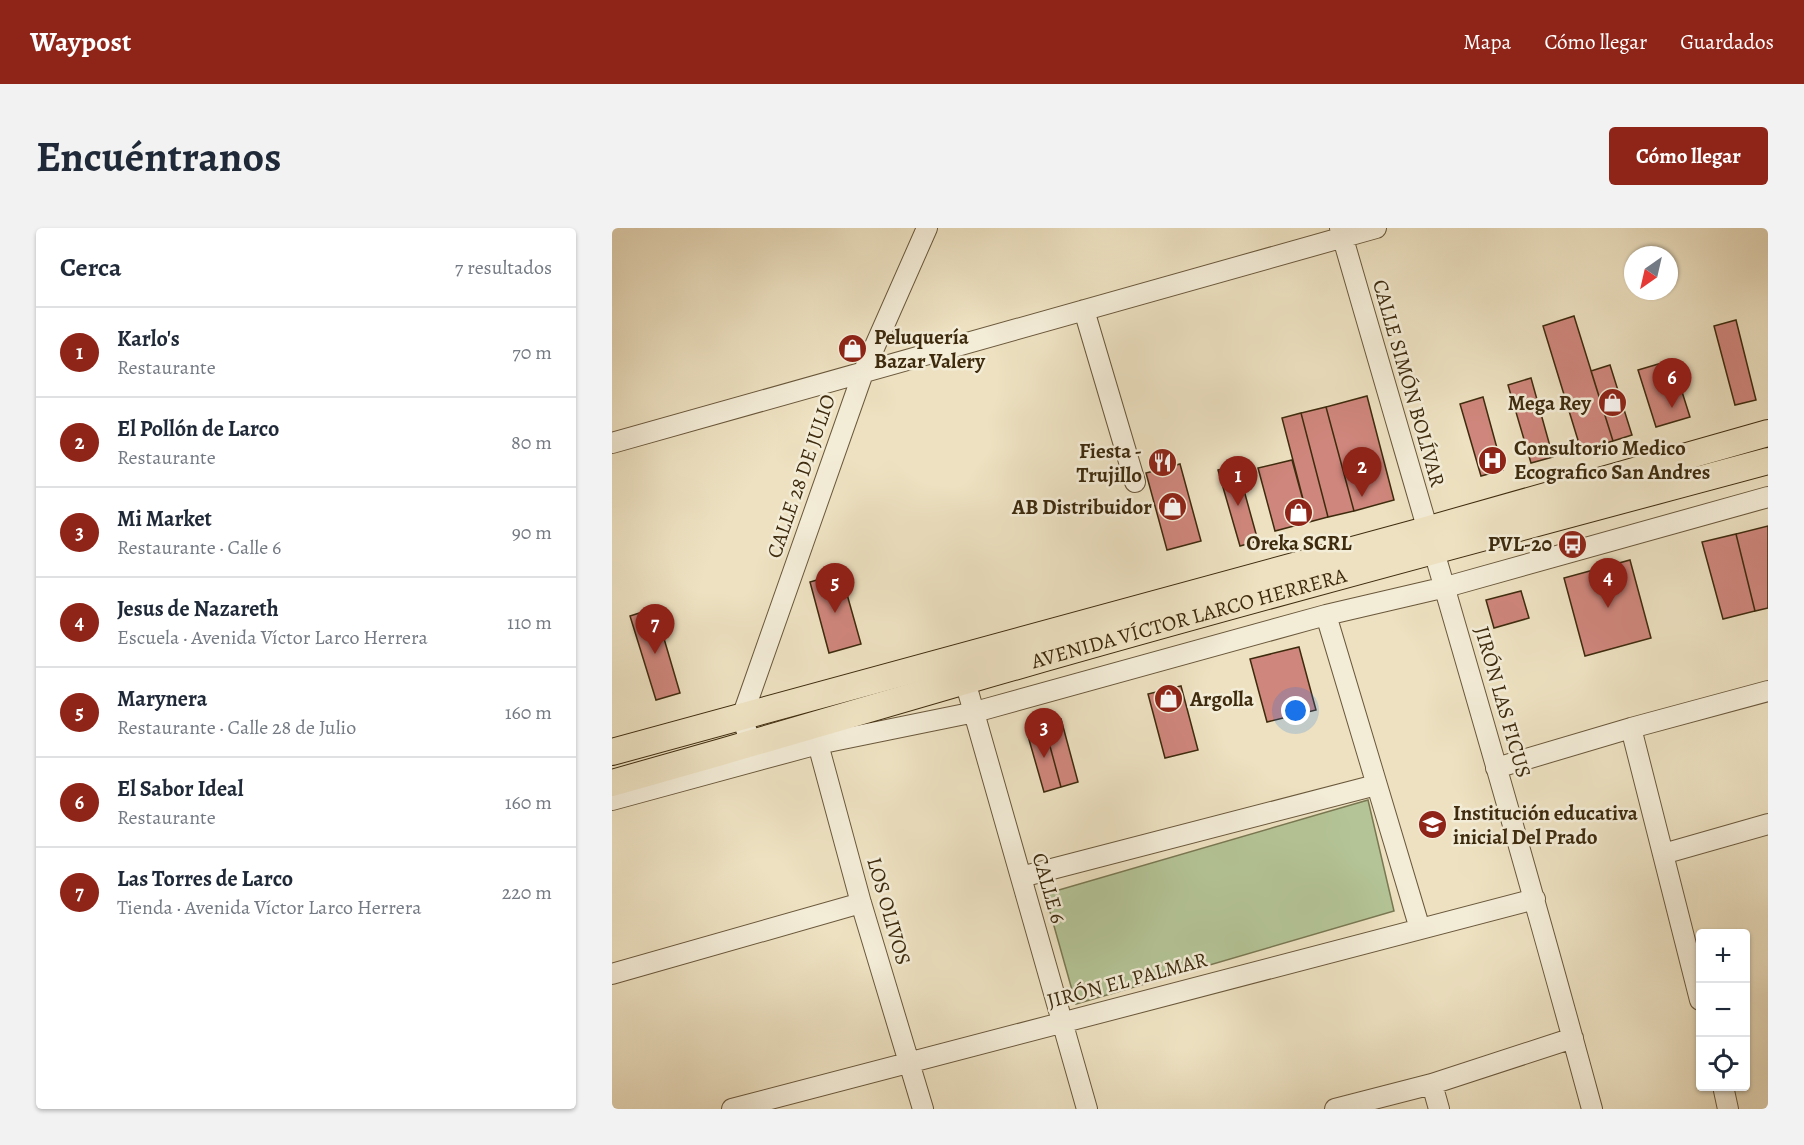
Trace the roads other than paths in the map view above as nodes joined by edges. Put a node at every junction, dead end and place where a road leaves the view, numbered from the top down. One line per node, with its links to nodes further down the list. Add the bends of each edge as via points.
1 (927, 228): 5 (street, CALLE 28 DE JULIO)
2 (1376, 228): 3 (street)
3 (1341, 233): 4 (street); 11 (street, CALLE SIMÓN BOLÍVAR)
4 (1084, 310): 5 (street); 9 (street)
5 (863, 373): 7 (street); 17 (street, CALLE 28 DE JULIO)
6 (1768, 433): 11 (main road, AVENIDA VÍCTOR LARCO HERRERA)
7 (612, 443)
8 (1768, 461): 11 (main road, AVENIDA VÍCTOR LARCO HERRERA)
9 (1135, 482)
10 (1768, 496): 12 (street, AVENIDA VÍCTOR LARCO HERRERA)
11 (1430, 540): 12 (street, JIRÓN LAS FICUS); 14 (main road, AVENIDA VÍCTOR LARCO HERRERA); 17 (main road, AVENIDA VÍCTOR LARCO HERRERA)
12 (1446, 587): 13 (street, AVENIDA VÍCTOR LARCO HERRERA); 22 (street, JIRÓN LAS FICUS)
13 (1326, 615): 16 (street, AVENIDA VÍCTOR LARCO HERRERA); 24 (street)
14 (965, 681): 16 (street, CALLE 6); 19 (main road, AVENIDA VÍCTOR LARCO HERRERA)
15 (1768, 691): 18 (street)
16 (975, 712): 19 (street, AVENIDA VÍCTOR LARCO HERRERA); 28 (street, CALLE 6)
17 (742, 717): 20 (street); 21 (main road, AVENIDA VÍCTOR LARCO HERRERA)
18 (1631, 728): 22 (street); 27 (street)
19 (814, 736): 20 (main road, AVENIDA VÍCTOR LARCO HERRERA); 25 (street, AVENIDA VÍCTOR LARCO HERRERA); 30 (street, LOS OLIVOS)
20 (751, 744): 23 (main road, AVENIDA VÍCTOR LARCO HERRERA)
21 (612, 752)
22 (1496, 768): 29 (street, JIRÓN LAS FICUS)
23 (612, 783)
24 (1376, 785): 28 (street); 31 (street)
25 (612, 800)
26 (1768, 824): 27 (street)
27 (1663, 854): 33 (street)
28 (1021, 877): 34 (street, CALLE 6)
29 (1535, 899): 31 (street, JIRÓN EL PALMAR); 35 (street, JIRÓN LAS FICUS)
30 (861, 903): 32 (street); 36 (street, LOS OLIVOS)
31 (1420, 929): 34 (street, JIRÓN EL PALMAR)
32 (612, 974)
33 (1697, 983)
34 (1062, 1022): 36 (street, JIRÓN EL PALMAR); 41 (street, CALLE 6)
35 (1573, 1038): 37 (street); 44 (street, JIRÓN LAS FICUS)
36 (909, 1062): 39 (street, JIRÓN EL PALMAR); 40 (street, LOS OLIVOS)
37 (1432, 1084): 42 (street); 43 (street)
38 (1724, 1091): 45 (street)
39 (732, 1109)
40 (923, 1109)
41 (1087, 1109)
42 (1335, 1109)
43 (1439, 1109)
44 (1592, 1109)
45 (1728, 1109)

